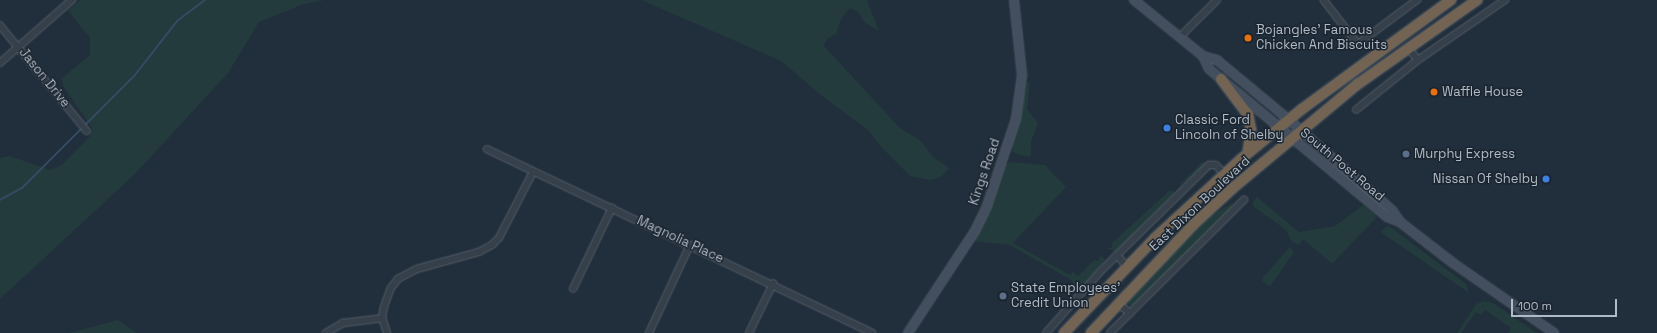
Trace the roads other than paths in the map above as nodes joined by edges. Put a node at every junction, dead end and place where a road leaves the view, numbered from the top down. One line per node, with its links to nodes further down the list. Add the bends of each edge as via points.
1 (72, 0): 12 (street)
2 (1014, 0): 44 (main road, Kings Road, via 1022,75 1016,119 987,206 975,231)
3 (1134, 0): 11 (main road, South Post Road)
4 (1217, 0): 11 (street)
5 (1324, 0): 6 (street, via 1358,44)
6 (1417, 0)
7 (1451, 0): 19 (highway, East Dixon Boulevard)
8 (1477, 0): 13 (highway, East Dixon Boulevard)
9 (1505, 0): 15 (street)
10 (0, 26): 12 (street, Jason Drive)
11 (1180, 37): 14 (main road, South Post Road)
12 (18, 47): 16 (street); 22 (street, Jason Drive)
13 (1408, 47): 15 (street); 21 (highway, East Dixon Boulevard)
14 (1203, 56): 17 (main road, South Post Road, via 1209,69); 19 (main road, South Post Road, via 1217,60)
15 (1418, 60): 18 (street)
16 (0, 62)
17 (1221, 79): 20 (main road, South Post Road); 25 (highway, via 1248,115 1251,130)
18 (1356, 110)
19 (1288, 119): 20 (highway, East Dixon Boulevard); 21 (main road, South Post Road)
20 (1278, 127): 23 (main road, South Post Road); 25 (highway, East Dixon Boulevard)
21 (1302, 130): 23 (highway, East Dixon Boulevard); 30 (main road, South Post Road, via 1392,210)
22 (87, 131)
23 (1292, 138): 30 (main road, South Post Road, via 1387,217); 36 (highway, East Dixon Boulevard, via 1195,223)
24 (487, 149): 26 (street, Magnolia Place)
25 (1248, 152): 27 (highway, East Dixon Boulevard)
26 (533, 172): 29 (street, Magnolia Place); 38 (street, via 499,238 492,245 479,252 406,274 391,288)
27 (1224, 173): 32 (street, East Dixon Boulevard, via 1216,165 1209,165); 33 (highway, East Dixon Boulevard)
28 (1244, 200): 37 (street, East Dixon Boulevard)
29 (612, 208): 31 (street, Magnolia Place); 35 (street)
30 (1400, 222): 49 (main road, South Post Road, via 1453,263)
31 (690, 245): 34 (street, Magnolia Place); 41 (street)
32 (1117, 255): 33 (street); 45 (street, East Dixon Boulevard)
33 (1127, 266): 46 (highway, East Dixon Boulevard)
34 (774, 284): 42 (street); 43 (street, Magnolia Place)
35 (573, 289)
36 (1118, 302): 37 (street); 47 (highway, East Dixon Boulevard)
37 (1130, 313): 48 (street, East Dixon Boulevard)
38 (382, 318): 39 (street, via 343,323); 40 (street)
39 (326, 333)
40 (387, 333)
41 (649, 333)
42 (748, 333)
43 (872, 333)
44 (908, 333)
45 (1046, 333)
46 (1064, 333)
47 (1091, 333)
48 (1110, 333)
49 (1554, 333)

